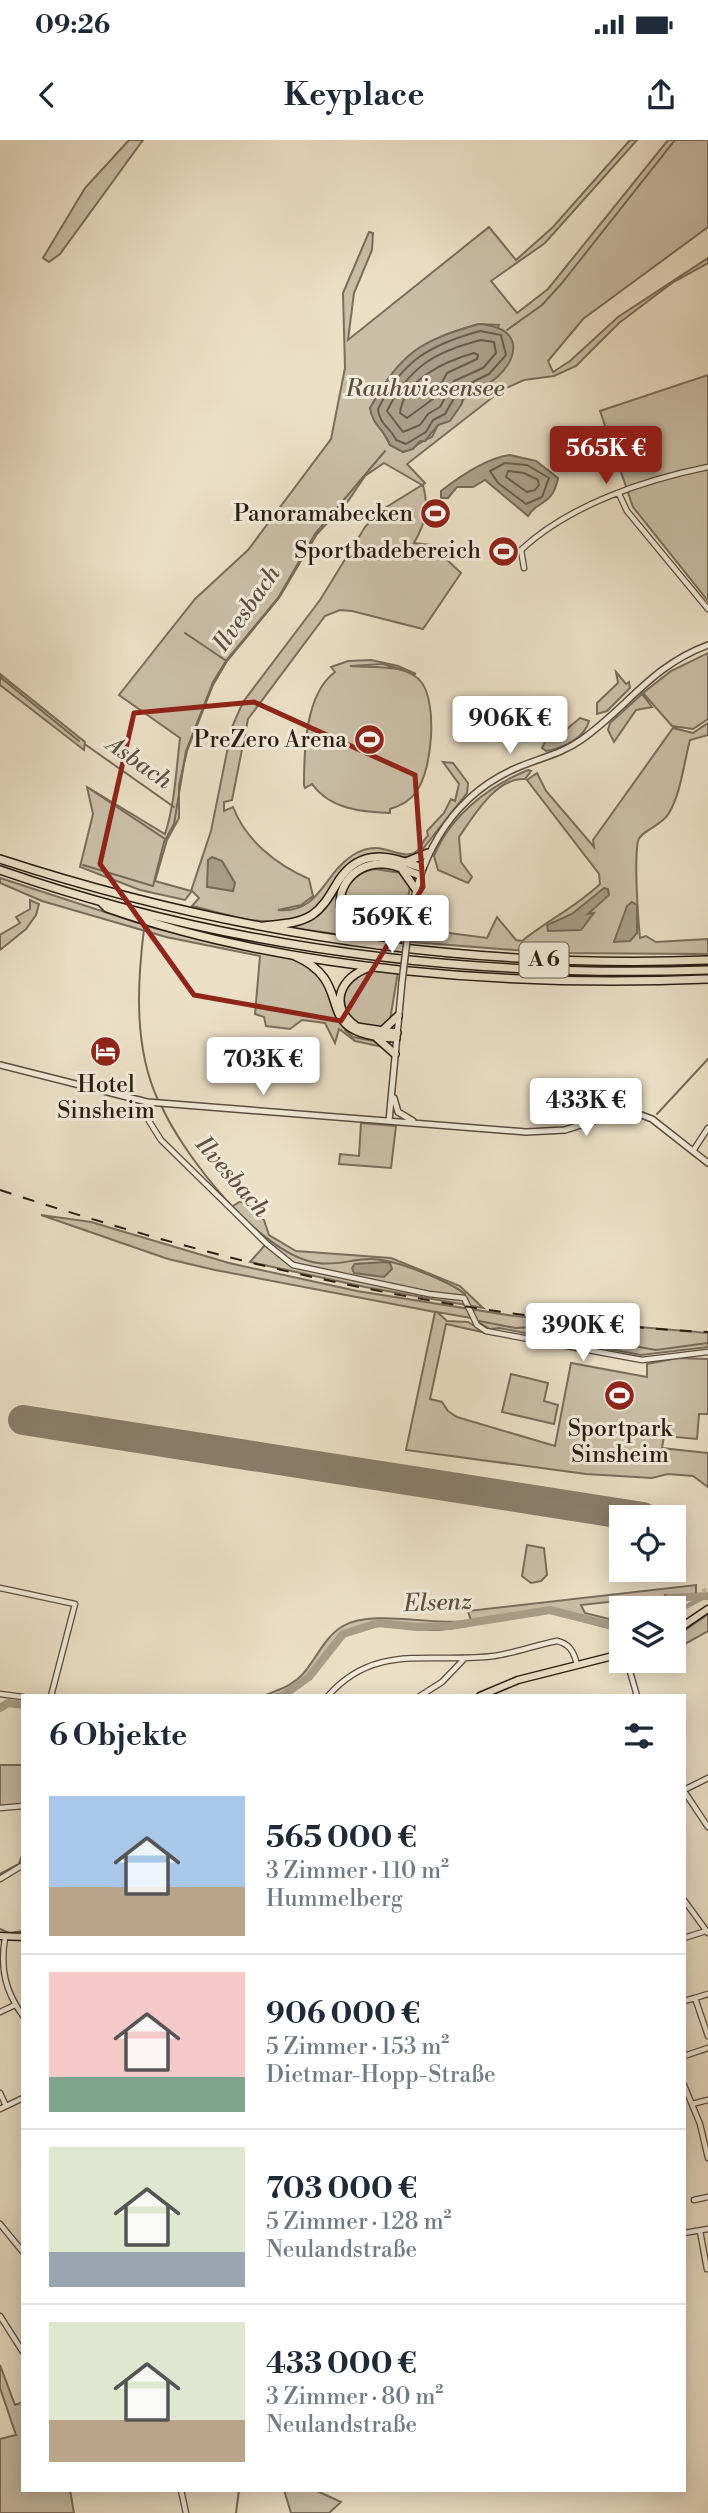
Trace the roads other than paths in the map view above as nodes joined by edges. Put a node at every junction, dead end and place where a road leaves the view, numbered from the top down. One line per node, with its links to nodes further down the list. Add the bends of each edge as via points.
1 (708, 467): 2 (street)
2 (619, 494): 3 (street, via 556,524 522,548); 4 (street, via 627,511)
3 (524, 568)
4 (708, 609)
5 (708, 645): 6 (street, via 652,675 580,741 480,789 451,818)
6 (428, 853): 8 (highway); 10 (street)
7 (0, 859): 13 (highway, A 6, via 83,885)
8 (403, 865): 10 (highway); 11 (highway); 13 (highway, via 385,855 368,857 346,871 315,913 299,921); 14 (highway, via 366,866 350,875 341,892 346,922)
9 (0, 870): 12 (highway, A 6)
10 (421, 872): 11 (street)
11 (415, 888): 20 (street, bridge)
12 (98, 900): 15 (highway, via 107,908 163,926); 18 (highway, A 6, via 254,937 398,959 526,970)
13 (257, 927): 14 (highway, A 6)
14 (381, 947): 16 (highway, A 6, via 539,960)
15 (285, 952): 17 (highway); 21 (highway, via 322,973 343,1023 360,1034)
16 (708, 960)
17 (375, 965): 19 (highway, via 521,978); 21 (highway, via 348,978 340,999 353,1025)
18 (708, 970)
19 (708, 981)
20 (398, 1016): 21 (highway); 22 (street)
21 (377, 1034): 22 (highway); 23 (highway)
22 (396, 1035): 23 (street)
23 (395, 1054): 25 (street)
24 (0, 1065): 26 (street)
25 (394, 1085): 27 (street); 28 (street, via 396,1108)
26 (147, 1102): 27 (street); 32 (street, via 149,1121 161,1140 293,1265 464,1298 477,1325 486,1331 642,1360)
27 (389, 1121): 28 (street)
28 (415, 1122): 30 (street, via 548,1132 636,1113 652,1119)
29 (708, 1128): 30 (street)
30 (694, 1151): 31 (street)
31 (708, 1163)
32 (708, 1352)
33 (0, 1588): 41 (street, via 75,1604)
34 (708, 1609): 35 (main road)
35 (686, 1624)
36 (609, 1657): 38 (main road)
37 (465, 1658): 38 (street, via 496,1656 557,1641 573,1651); 42 (street, via 381,1661 351,1672); 43 (street)
38 (577, 1665): 44 (main road, via 518,1680)
39 (630, 1673): 45 (street)
40 (0, 1694): 46 (street)
41 (52, 1694)
42 (330, 1694)
43 (423, 1694)
44 (486, 1694)
45 (636, 1694)
46 (21, 1698)
47 (708, 1778): 48 (street)
48 (686, 1789)
49 (686, 1793): 52 (street)
50 (21, 1806): 51 (street)
51 (0, 1808)
52 (708, 1827)
53 (21, 1866): 54 (street)
54 (0, 1879)
55 (686, 1903): 56 (street)
56 (707, 1932): 59 (street)
57 (2, 1937): 58 (main road); 63 (street, via 2,1974)
58 (21, 1937)
59 (686, 1937)
60 (708, 1993): 61 (street)
61 (695, 1998): 62 (street); 66 (street)
62 (686, 2000)
63 (15, 2005): 64 (street); 65 (street)
64 (0, 2012)
65 (21, 2013)
66 (708, 2036)
67 (708, 2048): 68 (street)
68 (686, 2055)
69 (686, 2090): 73 (street)
70 (0, 2093): 74 (street)
71 (21, 2099): 74 (street)
72 (708, 2100): 73 (street)
73 (692, 2104): 76 (street)
74 (6, 2106): 75 (street)
75 (0, 2109)
76 (708, 2158)
77 (708, 2197): 78 (street)
78 (694, 2200)
79 (0, 2224): 83 (street)
80 (708, 2229): 81 (street)
81 (700, 2231): 82 (street); 84 (street)
82 (686, 2233)
83 (21, 2250)
84 (707, 2269)
85 (0, 2316): 86 (street)
86 (21, 2348)
87 (181, 2492): 88 (street)
88 (186, 2513)

